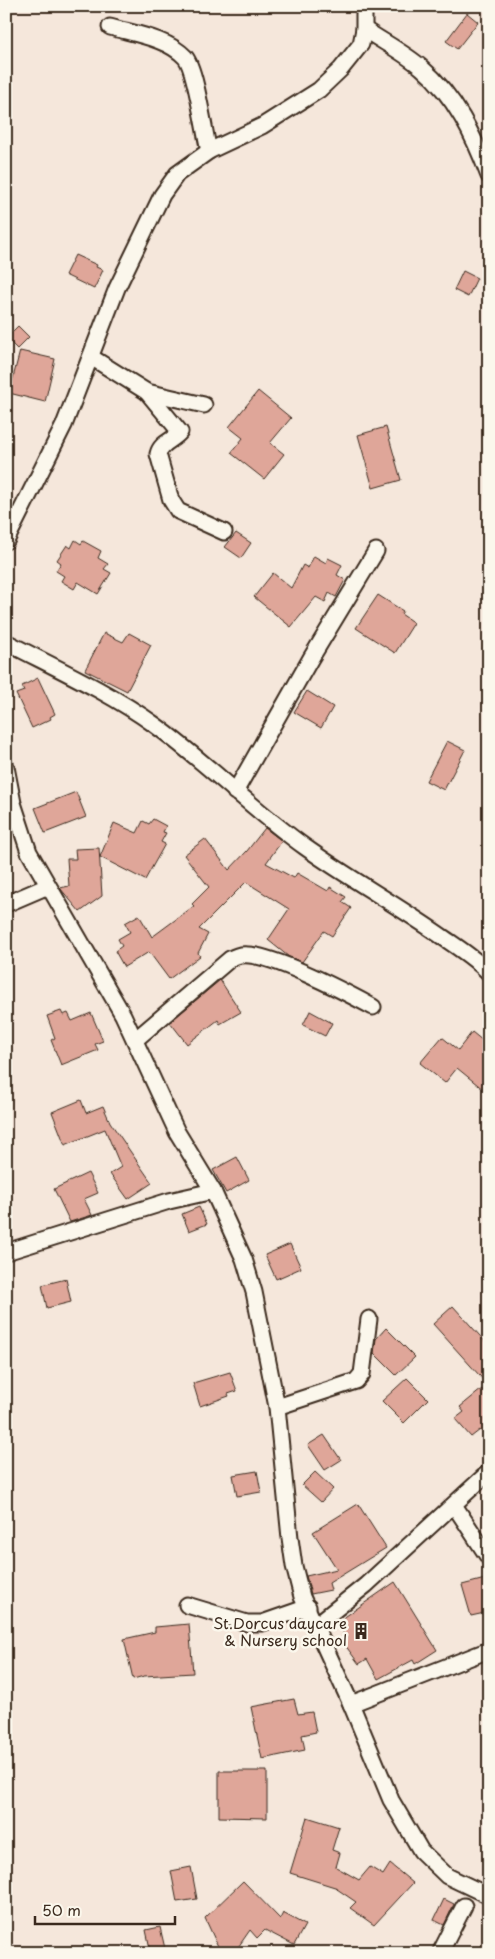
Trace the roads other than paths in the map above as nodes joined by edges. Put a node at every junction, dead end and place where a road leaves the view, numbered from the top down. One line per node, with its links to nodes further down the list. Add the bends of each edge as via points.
1 (364, 6): 3 (street)
2 (110, 27): 5 (street, via 163,42 186,58)
3 (364, 29): 4 (street, via 422,68 444,90); 5 (street, via 361,44 318,90 262,126)
4 (482, 141): 6 (street)
5 (209, 151): 7 (street, via 177,174 162,194 117,288)
6 (489, 176)
7 (90, 357): 8 (street); 11 (street, via 64,425)
8 (148, 392): 9 (street); 10 (street, via 180,432 164,444 158,454 171,500 178,511)
9 (204, 405)
10 (224, 532)
11 (6, 541)
12 (376, 551): 15 (street)
13 (6, 642): 15 (street, via 154,724)
14 (6, 767): 16 (street, via 13,803 29,852)
15 (234, 792): 18 (street, via 305,847 433,930)
16 (48, 886): 17 (street); 20 (street)
17 (6, 904)
18 (489, 973)
19 (373, 1007): 20 (street, via 335,987 264,958 242,954 230,958)
20 (135, 1040): 21 (street, via 177,1132)
21 (213, 1191): 22 (street, via 169,1201); 24 (street, via 244,1258)
22 (6, 1252)
23 (369, 1319): 24 (street, via 362,1374 356,1380)
24 (277, 1407): 29 (street, via 294,1566)
25 (489, 1472): 26 (street)
26 (454, 1505): 27 (street); 30 (street, via 366,1585)
27 (489, 1558)
28 (188, 1605): 29 (street, via 247,1623 262,1623)
29 (308, 1607): 30 (street)
30 (316, 1625): 32 (street)
31 (489, 1650): 32 (street)
32 (352, 1704): 33 (street, via 391,1800 421,1851 447,1876)
33 (489, 1896)
34 (464, 1906): 35 (street)
35 (440, 1953)

